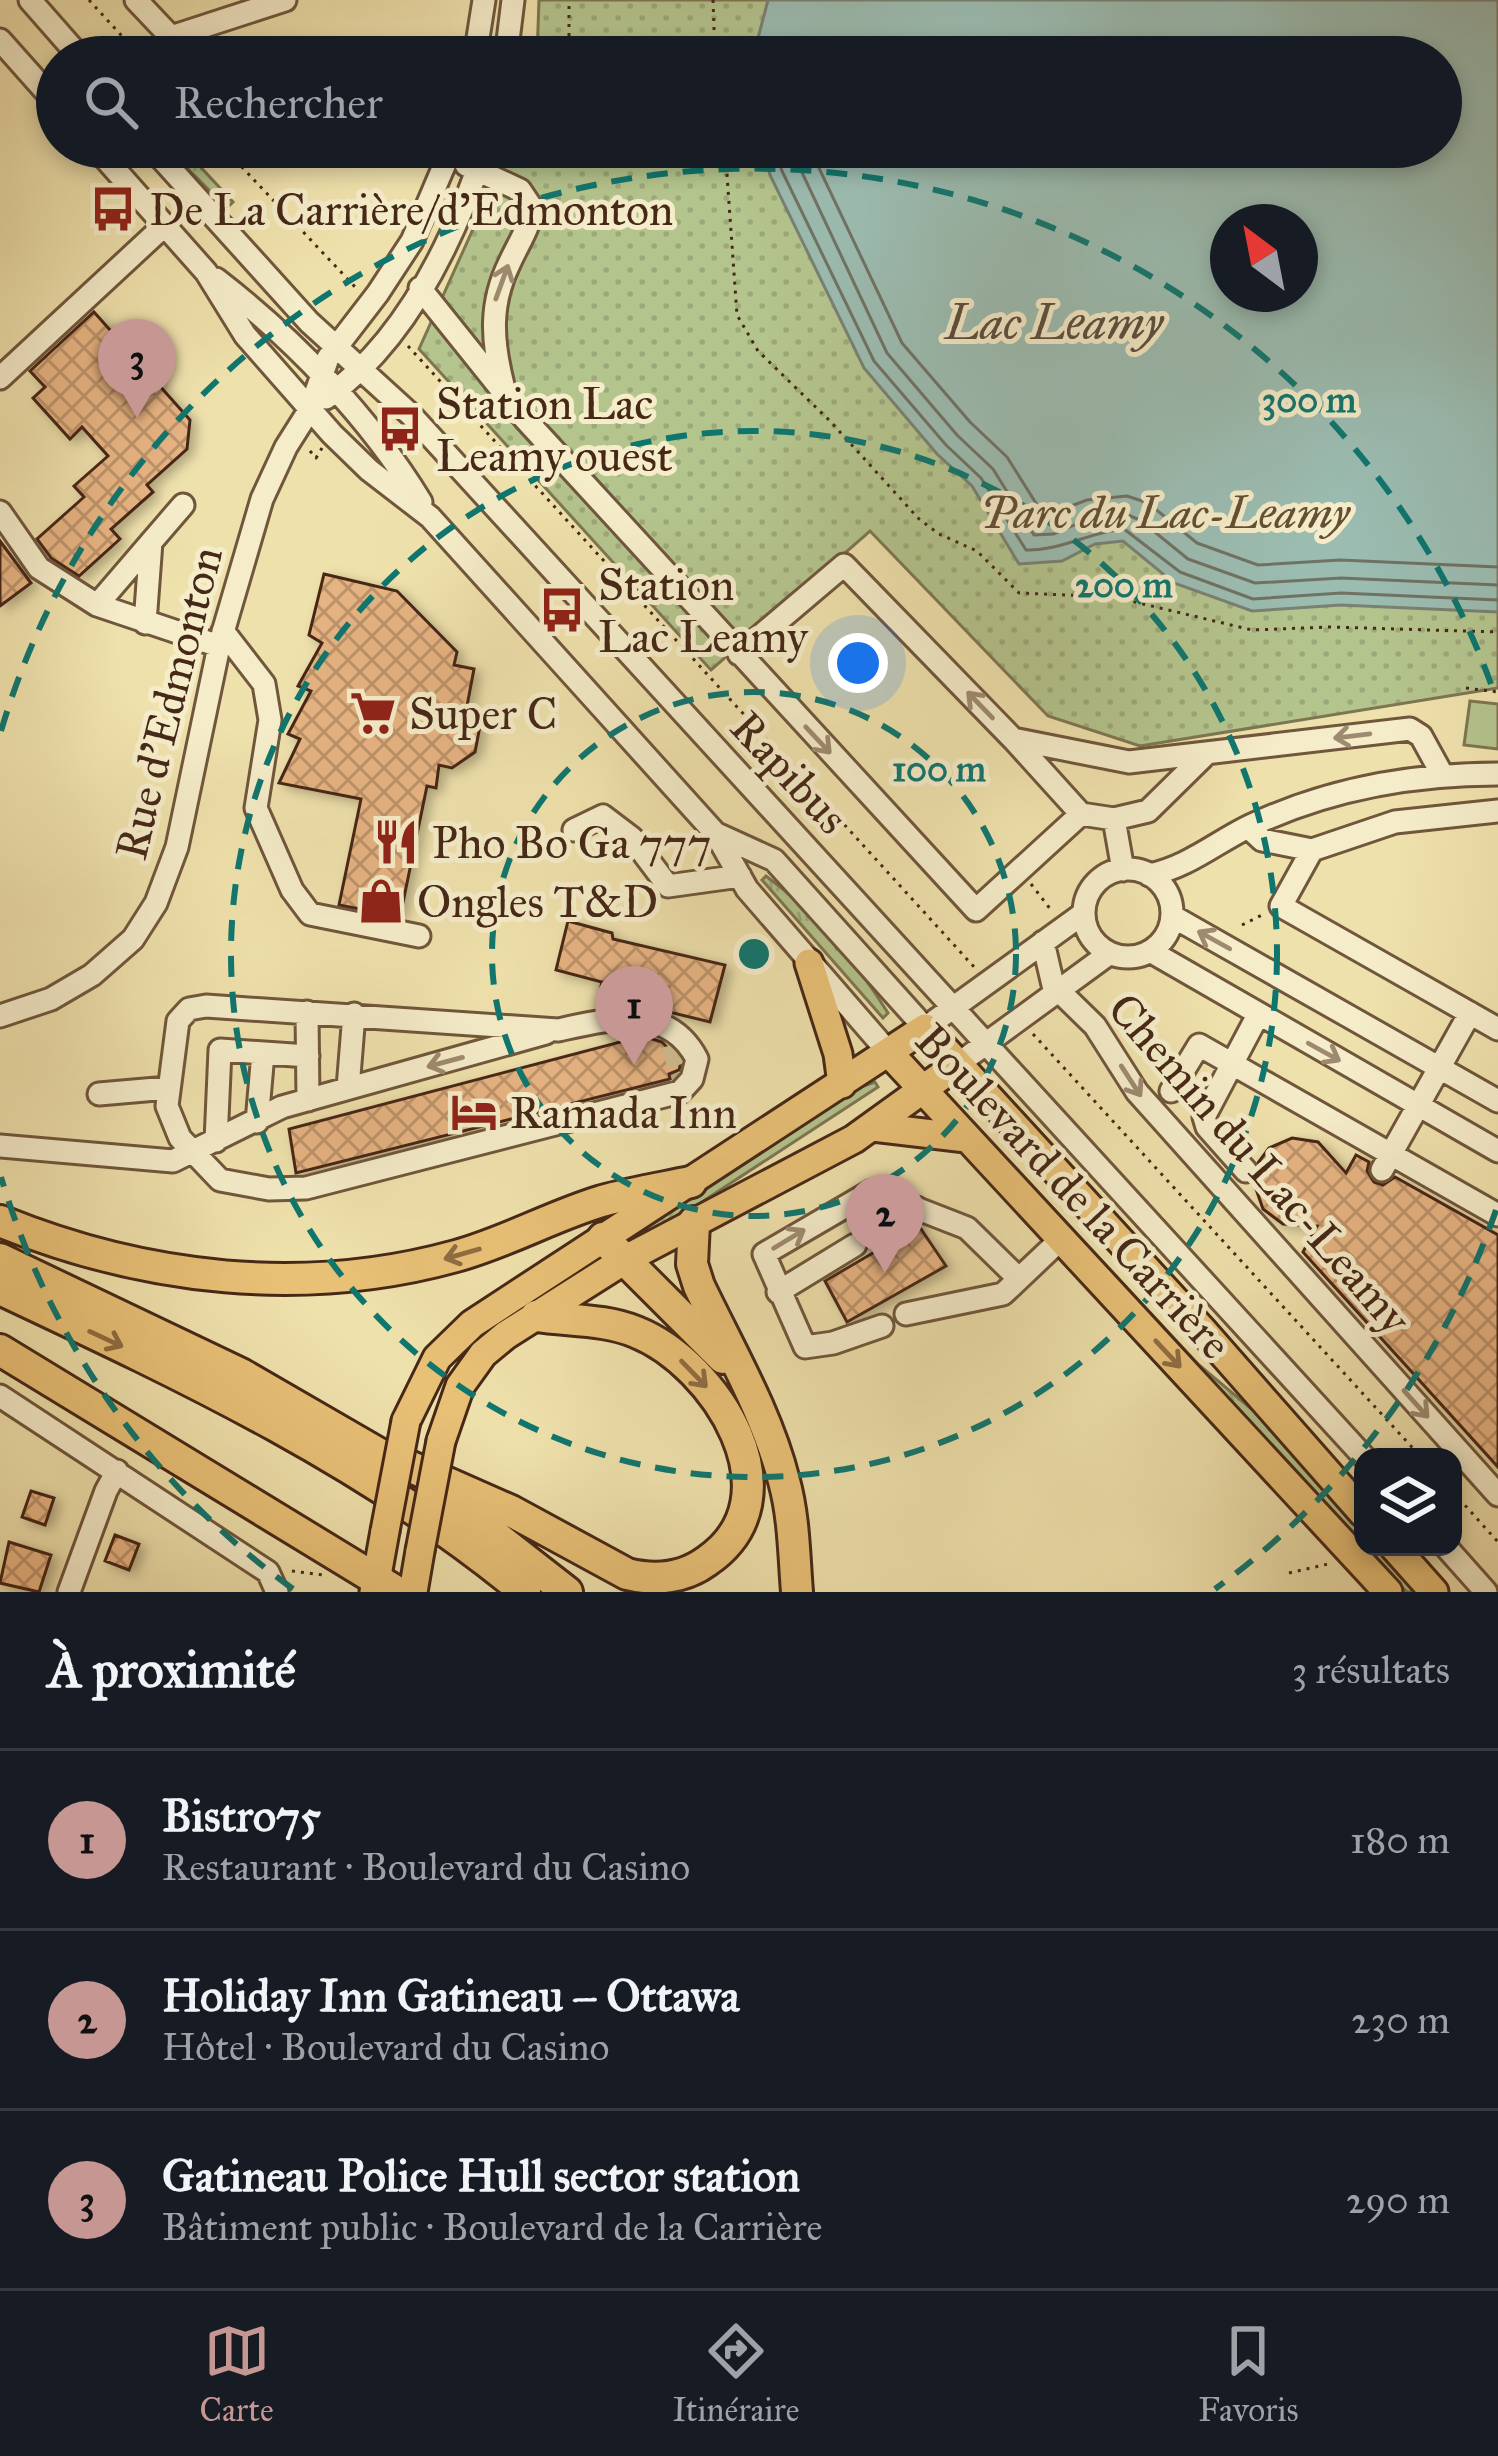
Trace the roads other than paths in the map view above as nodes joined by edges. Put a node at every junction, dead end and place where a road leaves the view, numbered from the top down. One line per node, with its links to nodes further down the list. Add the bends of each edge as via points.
1 (30, 0): 6 (street)
2 (136, 0): 7 (street)
3 (285, 0): 8 (street)
4 (484, 0): 9 (street)
5 (513, 0): 10 (street)
6 (62, 36)
7 (170, 36)
8 (174, 36)
9 (478, 36)
10 (515, 36)
11 (0, 40): 12 (street)
12 (36, 80)
13 (114, 168): 18 (street, Boulevard de la Carrière)
14 (170, 168): 21 (street, Rapibus)
15 (443, 168): 21 (street, via 412,241)
16 (475, 168): 17 (street)
17 (478, 170): 20 (street); 25 (street, one-way to 17, via 494,306 532,208 520,190)
18 (164, 225): 19 (street, Boulevard de la Carrière); 23 (street)
19 (206, 272): 24 (street, Boulevard de la Carrière, via 265,317); 26 (street, Boulevard de la Carrière, via 245,335)
20 (420, 288): 22 (street); 25 (street)
21 (337, 346): 22 (street, Rapibus); 24 (street)
22 (361, 368): 24 (street); 58 (street, Rapibus)
23 (0, 378)
24 (328, 384): 26 (street); 29 (street, Boulevard de la Carrière, via 388,448)
25 (506, 396): 34 (street)
26 (310, 409): 29 (street, Boulevard de la Carrière, via 368,470); 33 (street, Rue d'Edmonton, via 262,499)
27 (183, 505): 30 (street)
28 (0, 512): 31 (street, via 39,568)
29 (430, 518): 44 (street, Boulevard de la Carrière)
30 (152, 542): 31 (street); 32 (street)
31 (97, 605): 32 (street)
32 (145, 623): 33 (street)
33 (221, 639): 52 (street, via 264,684 270,720 256,808 292,890 310,914); 63 (street, Rue d'Edmonton, via 177,847 146,922 73,988)
34 (739, 654): 35 (street, one-way to 34, via 844,565); 40 (street, one-way to 40, via 976,910)
35 (1013, 739): 36 (street, via 1129,762); 40 (street)
36 (1208, 753): 38 (street, one-way to 36, via 1410,729); 41 (street, via 1148,812)
37 (1498, 774): 38 (street)
38 (1442, 776): 42 (street, via 1333,795)
39 (1498, 811): 45 (street, via 1395,822)
40 (1082, 814): 41 (street)
41 (1114, 819): 47 (street)
42 (1248, 827): 45 (street, via 1262,840); 46 (street)
43 (574, 830): 49 (street, via 603,816 632,838 668,886)
44 (716, 834): 49 (street, Boulevard de la Carrière); 64 (street, Boulevard de la Carrière, via 773,860)
45 (1312, 850): 60 (street, via 1281,906)
46 (1183, 866): 48 (street); 50 (street)
47 (1123, 869): 48 (street); 51 (street, via 1091,889)
48 (1149, 874): 50 (street)
49 (740, 876): 56 (street, Boulevard de la Carrière)
50 (1170, 907): 54 (street, via 1165,936); 73 (street, one-way to 50)
51 (1084, 913): 53 (street); 55 (street, via 1090,937)
52 (419, 936)
53 (1043, 942): 57 (street); 58 (street)
54 (1150, 951): 55 (street); 62 (street)
55 (1110, 953): 57 (street)
56 (809, 964): 69 (street, Boulevard de la Carrière); 74 (main road)
57 (1058, 991): 67 (street); 112 (street, Chemin du Lac-Leamy, one-way to 112, via 1095,1026 1149,1107)
58 (953, 1008): 64 (street); 67 (street, Rapibus)
59 (307, 1012): 61 (street); 70 (street); 75 (street, via 189,1009 178,1021)
60 (1470, 1013): 65 (street); 73 (street)
61 (354, 1014): 66 (street); 76 (street)
62 (1258, 1015): 72 (street); 82 (street, one-way to 82)
63 (0, 1016)
64 (925, 1028): 69 (main road); 71 (main road, Boulevard de la Carrière)
65 (1498, 1029)
66 (558, 1030): 76 (street, one-way to 76); 89 (street, via 644,1020 686,1038 697,1059 680,1092 307,1188 220,1180)
67 (985, 1043): 71 (street); 109 (street, Rapibus)
68 (263, 1053): 70 (street); 83 (street); 86 (street, via 220,1050)
69 (890, 1054): 74 (main road); 77 (main road, Boulevard de la Carrière)
70 (308, 1056): 80 (street)
71 (958, 1064): 77 (main road); 113 (main road, Boulevard de la Carrière)
72 (1232, 1065): 78 (street, via 1198,1046); 90 (street); 91 (street, via 1204,1120)
73 (1440, 1067): 81 (street); 82 (street)
74 (842, 1084): 92 (main road)
75 (168, 1088): 79 (street); 89 (street, via 167,1106)
76 (348, 1088): 80 (street)
77 (923, 1090): 84 (main road); 85 (main road, Boulevard de la Carrière)
78 (1171, 1090)
79 (99, 1094)
80 (308, 1100): 83 (street)
81 (1498, 1101)
82 (1418, 1106): 88 (street); 90 (street)
83 (257, 1122): 86 (street)
84 (873, 1127): 85 (main road); 96 (main road)
85 (966, 1138): 97 (main road, Boulevard de la Carrière)
86 (216, 1141): 89 (street)
87 (0, 1146): 89 (street, via 173,1161)
88 (1498, 1150)
89 (192, 1152)
90 (1387, 1161): 94 (street)
91 (1246, 1171)
92 (692, 1182): 95 (highway, one-way to 95, via 599,1202 457,1256 327,1278 163,1270); 98 (main road)
93 (917, 1208): 100 (street, via 967,1228); 102 (street); 102 (street, one-way to 93, via 764,1254 872,1191)
94 (1498, 1215)
95 (0, 1221)
96 (694, 1222): 98 (main road); 107 (highway, via 694,1271)
97 (1060, 1240): 100 (street); 123 (main road, Boulevard de la Carrière, one-way to 123)
98 (615, 1248): 104 (main road); 107 (highway); 117 (main road, bridge, via 478,1318 424,1379 406,1421)
99 (0, 1259): 110 (highway, via 221,1364)
100 (1017, 1277): 103 (street, via 1003,1294)
101 (0, 1289): 120 (highway, one-way to 120, via 306,1440)
102 (778, 1292): 105 (street, via 805,1347)
103 (905, 1314)
104 (536, 1316): 110 (highway, one-way to 110, via 638,1333 707,1388 748,1474 741,1520 719,1551 680,1574 627,1574); 119 (main road, bridge, via 494,1344 453,1400)
105 (882, 1326)
106 (0, 1350): 117 (highway)
107 (743, 1380): 122 (highway, via 783,1475)
108 (0, 1396): 111 (street)
109 (1356, 1448)
110 (384, 1455): 121 (highway)
111 (117, 1471): 116 (street); 118 (street)
112 (1498, 1495)
113 (1354, 1503)
114 (1402, 1556): 124 (main road)
115 (1454, 1556): 125 (street)
116 (274, 1583)
117 (382, 1588)
118 (69, 1592)
119 (412, 1592)
120 (525, 1592)
121 (567, 1592)
122 (797, 1592)
123 (1388, 1592)
124 (1434, 1592)
125 (1486, 1592)

